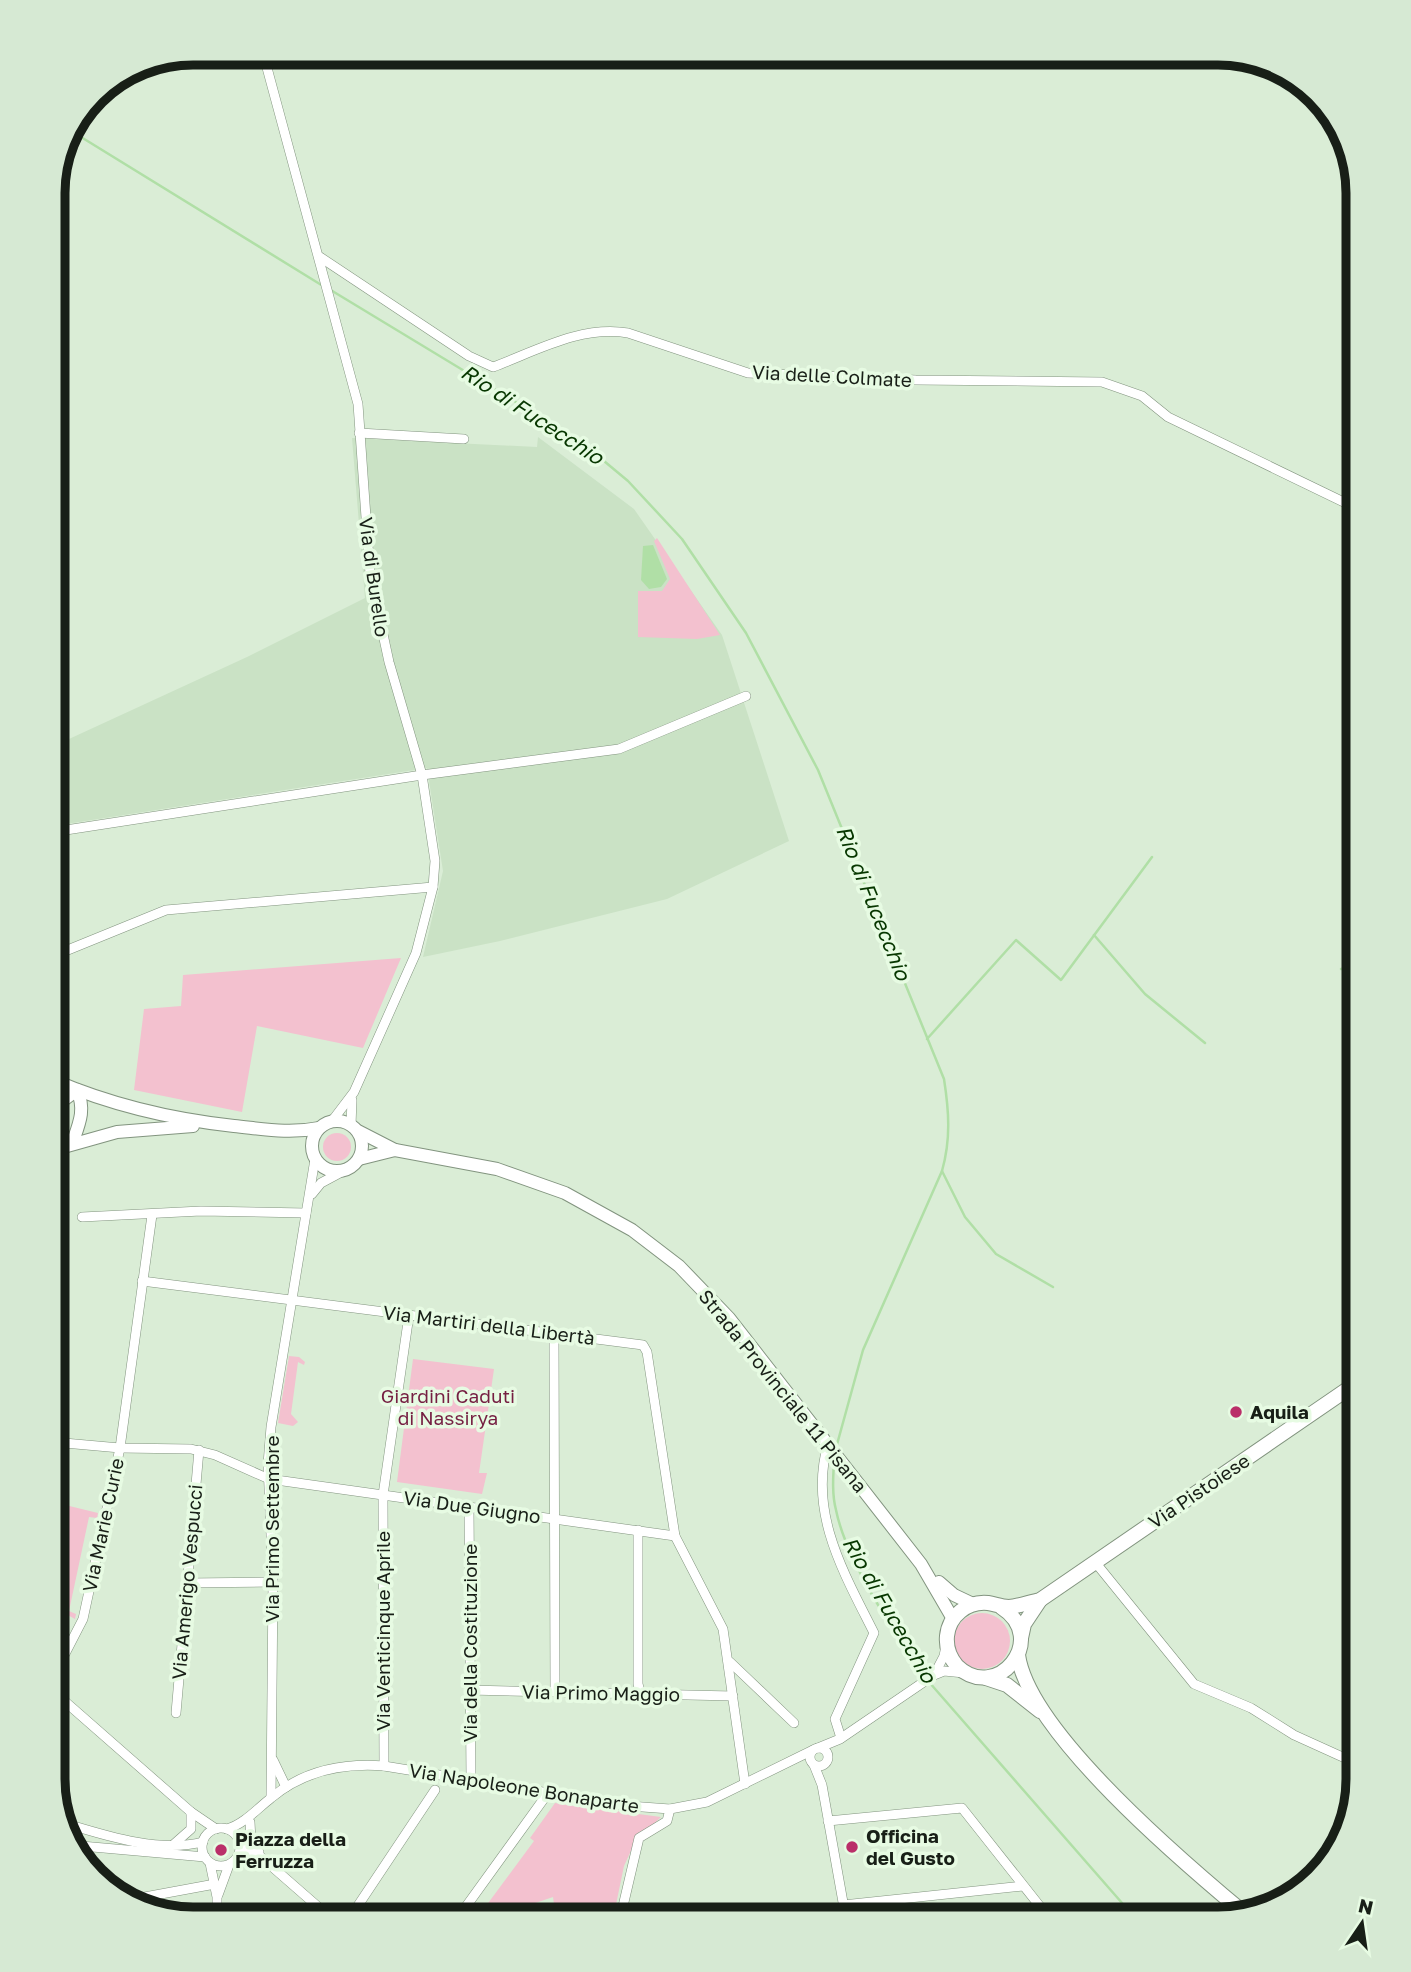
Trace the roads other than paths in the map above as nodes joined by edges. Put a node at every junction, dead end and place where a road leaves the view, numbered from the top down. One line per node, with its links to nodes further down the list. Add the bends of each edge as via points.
1 (267, 65): 2 (street, Via di Burello)
2 (320, 257): 3 (street, Via di Burello, via 358,404); 5 (street, Via delle Colmate, via 469,356 493,367 589,332 607,330 748,373 1102,382 1142,396 1168,417)
3 (359, 433): 4 (street); 7 (street, Via di Burello, via 369,564 379,620)
4 (464, 439)
5 (1346, 503)
6 (746, 696): 7 (street, via 619,748)
7 (422, 775): 8 (street); 9 (street, Via di Burello, via 435,861)
8 (65, 830)
9 (433, 887): 10 (street, via 166,910); 13 (street, Via di Burello, via 416,953)
10 (65, 951)
11 (65, 1085): 12 (main road)
12 (77, 1090): 14 (main road); 16 (main road, via 149,1113); 20 (main road, via 82,1116)
13 (354, 1092): 15 (street, Via di Burello); 18 (street, Via di Burello, via 349,1115)
14 (65, 1099)
15 (332, 1121): 17 (main road); 18 (main road, Strada Provinciale 11 Pisana)
16 (224, 1125): 19 (main road); 20 (main road, via 117,1132)
17 (319, 1128): 19 (main road); 23 (main road, via 312,1139)
18 (354, 1128): 22 (main road, Strada Provinciale 11 Pisana); 24 (main road, via 362,1145)
19 (284, 1133): 23 (main road, via 306,1145)
20 (72, 1144): 21 (main road)
21 (65, 1146)
22 (395, 1150): 24 (main road, Strada Provinciale 11 Pisana); 35 (main road, Strada Provinciale 11 Pisana, via 526,1178 632,1230 705,1291)
23 (314, 1156): 25 (main road, via 331,1170); 26 (street)
24 (359, 1159): 25 (main road, Strada Provinciale 11 Pisana)
25 (347, 1169): 26 (street, via 321,1183)
26 (311, 1195): 27 (street)
27 (306, 1213): 28 (street); 31 (street)
28 (152, 1215): 29 (street); 30 (street, Via Marie Curie)
29 (82, 1217)
30 (142, 1281): 31 (street, Via Martiri della Libertà); 37 (street, Via Marie Curie)
31 (292, 1300): 32 (street, Via Martiri della Libertà); 39 (street, Via Primo Settembre, via 271,1429)
32 (409, 1315): 33 (street, Via Martiri della Libertà); 40 (street, Via Venticinque Aprile)
33 (554, 1334): 42 (street); 44 (street, Via Martiri della Libertà, via 636,1342 645,1347)
34 (1346, 1391): 45 (main road, Via Pistoiese)
35 (825, 1441): 46 (main road, Strada Provinciale 11 Pisana); 68 (street, via 821,1474 828,1536 874,1633 835,1720)
36 (65, 1443): 37 (street)
37 (120, 1448): 38 (street); 55 (street, Via Marie Curie, via 83,1619)
38 (199, 1450): 39 (street, Via Due Giugno); 48 (street, Via Amerigo Vespucci)
39 (269, 1479): 40 (street, Via Due Giugno); 47 (street, Via Primo Settembre)
40 (383, 1495): 41 (street, Via Due Giugno); 75 (street, Via Venticinque Aprile)
41 (470, 1507): 42 (street, Via Due Giugno); 60 (street, Via della Costituzione)
42 (554, 1518): 43 (street, Via Due Giugno); 61 (street)
43 (638, 1530): 44 (street, Via Due Giugno); 62 (street)
44 (675, 1536): 57 (street, via 723,1629)
45 (1095, 1562): 49 (main road, Via Pistoiese); 70 (street, via 1194,1684)
46 (921, 1564): 50 (main road, Strada Provinciale 11 Pisana, via 954,1595); 52 (main road, Strada Provinciale 11 Pisana)
47 (274, 1582): 48 (street); 71 (street, Via Primo Settembre)
48 (187, 1583): 65 (street, Via Amerigo Vespucci)
49 (1040, 1600): 51 (main road, Via Pistoiese); 53 (main road, Via Pistoiese, via 1024,1624)
50 (973, 1604): 51 (main road); 52 (main road)
51 (1001, 1607): 53 (main road, via 1016,1620)
52 (953, 1619): 54 (main road)
53 (1021, 1639): 56 (main road)
54 (947, 1641): 58 (street); 59 (main road, via 953,1661)
55 (65, 1653)
56 (1018, 1656): 59 (main road, via 1003,1672); 66 (main road, via 1025,1680)
57 (730, 1662): 63 (street); 67 (street)
58 (934, 1675): 59 (street, via 944,1671); 68 (street, Via Napoleone Bonaparte)
59 (975, 1675): 66 (main road, via 1007,1685)
60 (469, 1690): 61 (street, Via Primo Maggio); 76 (street, Via della Costituzione)
61 (555, 1692): 62 (street, Via Primo Maggio)
62 (641, 1695): 63 (street, Via Primo Maggio)
63 (733, 1696): 77 (street)
64 (65, 1702): 85 (street)
65 (176, 1713)
66 (1046, 1716): 104 (main road, via 1158,1841)
67 (794, 1723)
68 (841, 1738): 69 (street, Via Napoleone Bonaparte); 72 (street, Via Napoleone Bonaparte)
69 (816, 1749): 72 (street, via 826,1752); 73 (street, Via Napoleone Bonaparte); 74 (street, via 809,1757)
70 (1346, 1758)
71 (273, 1759): 79 (street, Via Primo Settembre); 82 (street, Via Primo Settembre)
72 (826, 1762): 74 (street, Via Napoleone Bonaparte); 78 (street)
73 (788, 1765): 74 (street, Via Napoleone Bonaparte); 77 (street, Via Napoleone Bonaparte)
74 (813, 1765): 78 (street)
75 (384, 1766): 76 (street, Via Napoleone Bonaparte); 79 (street, Via Napoleone Bonaparte, via 335,1767)
76 (471, 1780): 81 (street, Via Napoleone Bonaparte)
77 (746, 1784): 84 (street, Via Napoleone Bonaparte, via 707,1802)
78 (822, 1785): 86 (street)
79 (286, 1787): 82 (street, Via Napoleone Bonaparte)
80 (435, 1790): 107 (street)
81 (548, 1793): 84 (street, Via Napoleone Bonaparte); 108 (street)
82 (271, 1797): 83 (street, Via Napoleone Bonaparte)
83 (262, 1806): 87 (street, Via Napoleone Bonaparte); 90 (street, Via Napoleone Bonaparte)
84 (670, 1809): 109 (street, via 667,1821 639,1838)
85 (191, 1812): 89 (street); 91 (street); 93 (street, via 191,1829)
86 (828, 1821): 100 (street, via 962,1808); 103 (street)
87 (250, 1822): 92 (street, Via Napoleone Bonaparte); 96 (street, via 251,1841)
88 (74, 1826): 93 (street, via 116,1838)
89 (216, 1829): 90 (street); 91 (street)
90 (227, 1829): 92 (street)
91 (204, 1839): 93 (street); 97 (street)
92 (240, 1842): 95 (street); 96 (street)
93 (174, 1844)
94 (84, 1846): 97 (street)
95 (238, 1857): 96 (street); 98 (street)
96 (261, 1857): 106 (street)
97 (207, 1860): 98 (street); 99 (street)
98 (229, 1865): 102 (street)
99 (215, 1884): 101 (street); 102 (street)
100 (1023, 1886): 103 (street); 110 (street)
101 (144, 1897)
102 (217, 1897): 105 (street)
103 (843, 1905)
104 (1236, 1906)
105 (217, 1907)
106 (318, 1907)
107 (357, 1907)
108 (466, 1907)
109 (623, 1907)
110 (1040, 1907)

